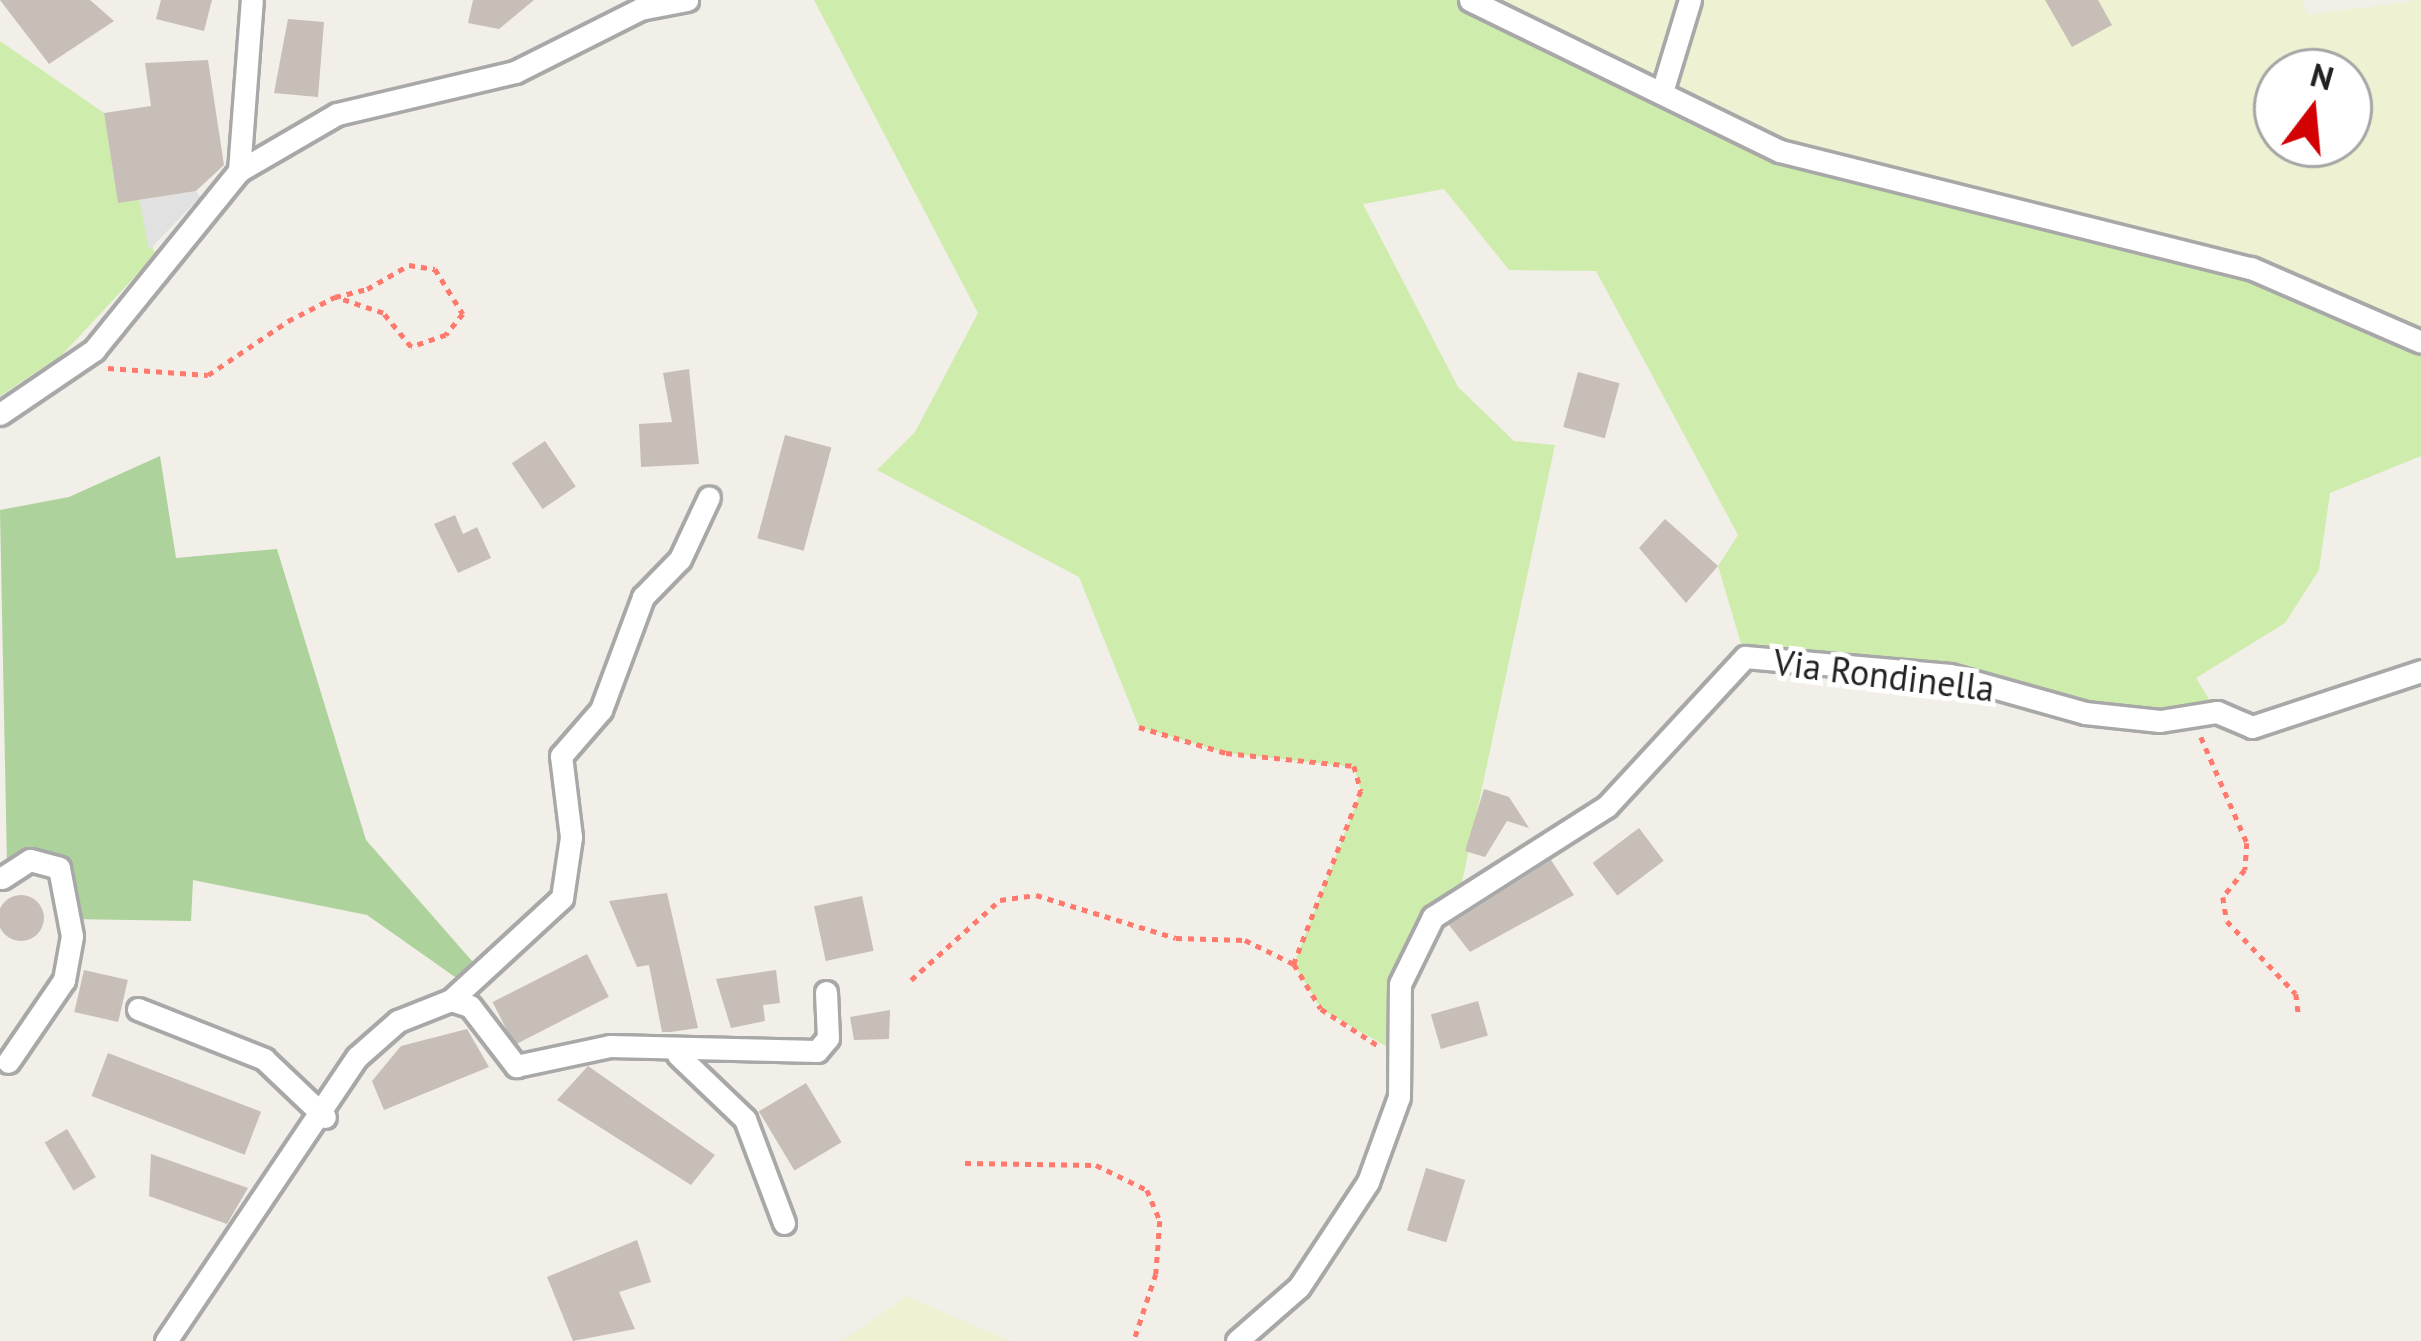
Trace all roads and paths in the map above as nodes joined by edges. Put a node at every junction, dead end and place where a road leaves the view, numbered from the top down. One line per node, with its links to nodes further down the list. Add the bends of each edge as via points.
1 (252, 0): 6 (street)
2 (687, 0): 6 (street, via 621,19 515,72 337,115)
3 (1470, 0): 5 (street)
4 (1690, 0): 5 (street)
5 (1662, 92): 8 (street, via 1844,173 2251,268)
6 (238, 171): 9 (street)
7 (335, 297): 7 (path, via 409,265 435,269 463,314 446,335 411,346 383,313); 9 (path, via 208,375 145,376)
8 (2421, 342)
9 (85, 358): 10 (street)
10 (0, 414)
11 (709, 497): 19 (street, via 680,559 643,597 601,710 561,756 571,836 562,898)
12 (2421, 671): 13 (street, Via Rondinella, via 2252,728 2217,712)
13 (2189, 717): 21 (path, via 2247,843 2245,870 2223,897 2227,921 2296,994); 23 (street, Via Rondinella, via 2085,713 1949,675 1745,657 1606,806 1433,917 1400,984)
14 (1139, 727): 16 (path, via 1226,752 1354,766 1361,791)
15 (2, 878): 24 (street, via 30,860 59,868 73,936 64,980)
16 (1294, 964): 17 (path, via 1245,940 1176,938 1036,895 1000,900); 23 (path, via 1321,1009)
17 (910, 980)
18 (826, 992): 22 (street, via 828,1038 817,1051)
19 (451, 1000): 22 (street, via 470,1006 516,1066 610,1046); 25 (street, via 398,1021 357,1057)
20 (138, 1009): 25 (street, via 264,1060)
21 (2299, 1017)
22 (678, 1055): 27 (street, via 745,1118)
23 (1405, 1057): 30 (street, via 1349,1215 1299,1287)
24 (3, 1061)
25 (325, 1117): 28 (street)
26 (965, 1162): 29 (path, via 1096,1166 1147,1190 1160,1221 1158,1257)
27 (784, 1223)
28 (166, 1341)
29 (1134, 1341)
30 (1238, 1341)

